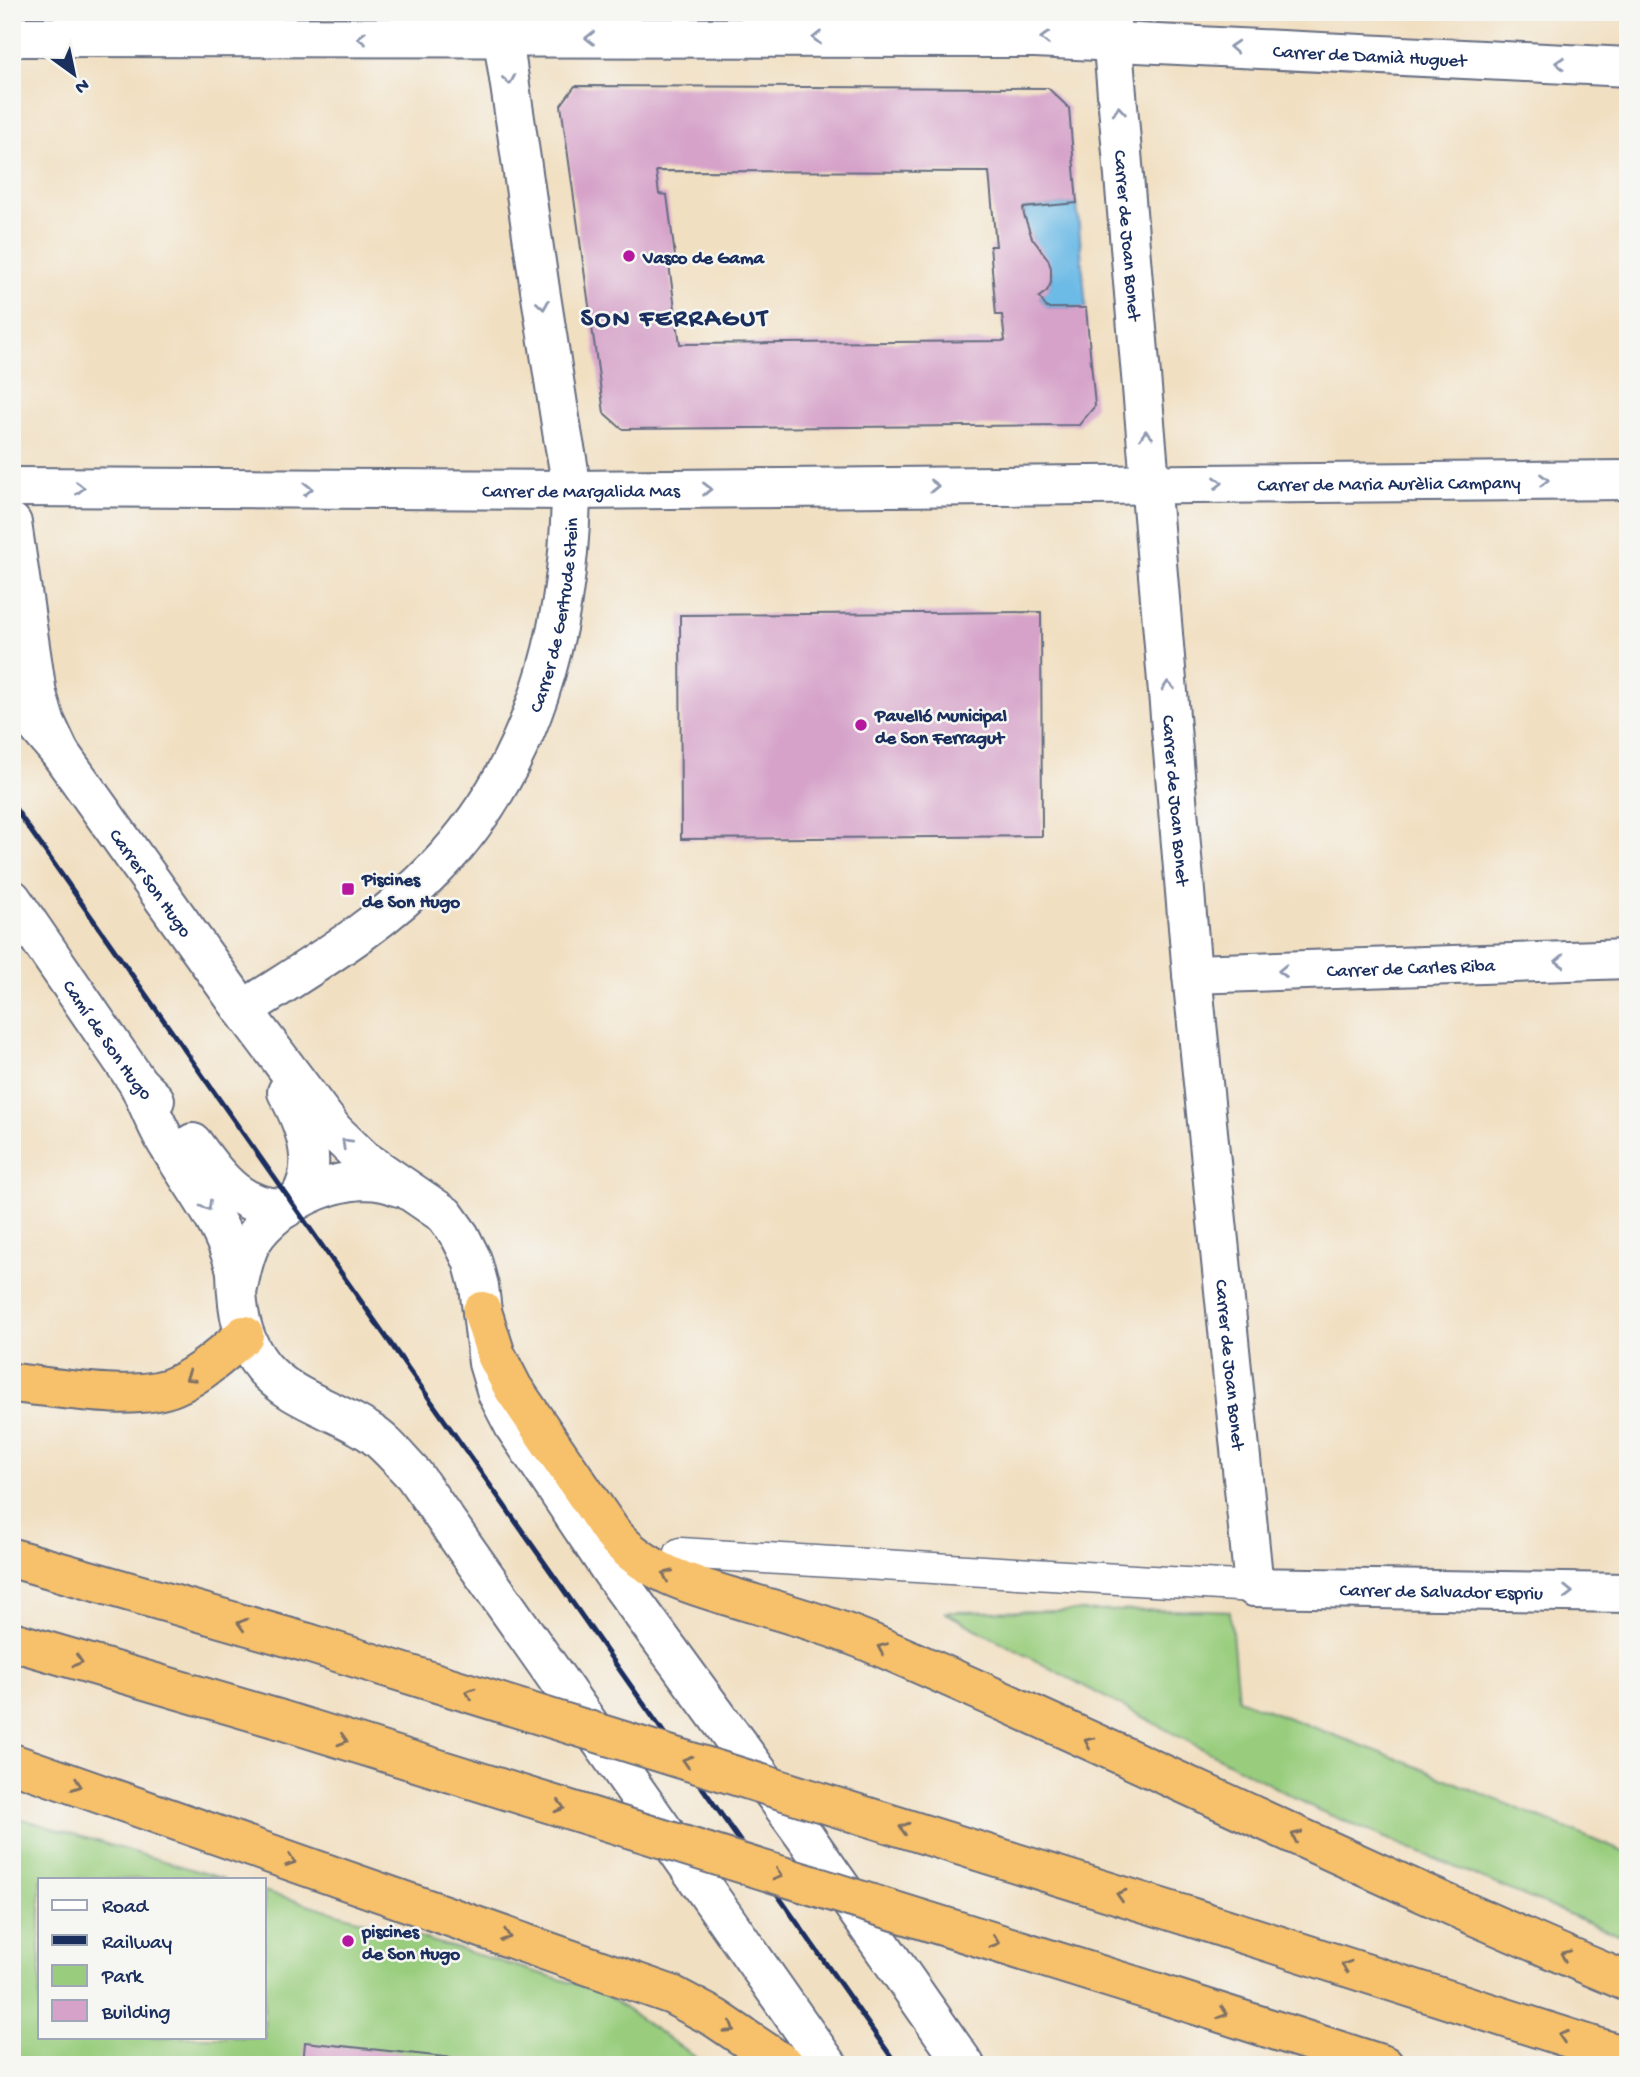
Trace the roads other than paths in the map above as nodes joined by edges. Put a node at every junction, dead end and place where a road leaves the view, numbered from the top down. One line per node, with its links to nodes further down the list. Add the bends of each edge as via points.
1 (500, 25): 2 (street, Carrer de Damià Huguet, one-way to 1, via 1035,38); 3 (street, Carrer de Damià Huguet, one-way to 3); 8 (street, Carrer de Gertrude Stein, one-way to 8)
2 (1112, 27): 4 (street, Carrer de Damià Huguet, one-way to 2); 6 (street, Carrer de Joan Bonet, one-way to 2)
3 (12, 37)
4 (1628, 66)
5 (1628, 480): 6 (street, Carrer de Maria Aurèlia Campany, one-way to 5)
6 (1150, 483): 8 (street, Carrer de Margalida Mas, one-way to 6); 15 (street, Carrer de Joan Bonet, one-way to 6)
7 (12, 487): 8 (street, Carrer de Margalida Mas, one-way to 8)
8 (571, 490): 16 (street, Carrer de Gertrude Stein, via 555,641 528,725 495,792 462,839 401,901)
9 (12, 523): 11 (street, via 37,695)
10 (12, 696): 11 (street)
11 (60, 753): 16 (street, Carrer Son Hugo)
12 (12, 899): 13 (street, Camí de Son Hugo)
13 (30, 949): 17 (street, Camí de Son Hugo)
14 (1628, 959): 15 (street, Carrer de Carles Riba, one-way to 15)
15 (1192, 974): 26 (street, Carrer de Joan Bonet)
16 (243, 1010): 18 (street, one-way to 16, via 363,1159 334,1131); 19 (street, via 304,1128 309,1176)
17 (138, 1083): 19 (street, Camí de Son Hugo, via 233,1191 268,1208); 20 (street, one-way to 20, via 167,1144 217,1224 236,1269)
18 (421, 1197): 19 (street, via 373,1180 323,1188); 21 (street, via 444,1215 460,1236 479,1286)
19 (292, 1204): 20 (street, via 252,1242)
20 (237, 1293): 22 (street)
21 (482, 1311): 30 (highway, one-way to 21, via 872,1643 688,1584 652,1567 623,1546 525,1407 500,1364); 34 (street, via 488,1363 513,1426 611,1571)
22 (244, 1335): 23 (highway, one-way to 23, via 192,1376 157,1392 130,1395); 33 (street, via 252,1352 280,1384 368,1431 414,1475)
23 (12, 1382)
24 (681, 1553): 26 (street)
25 (12, 1558): 31 (highway, one-way to 25, bridge, via 308,1643)
26 (1254, 1587): 27 (street, Carrer de Salvador Espriu, one-way to 27)
27 (1628, 1593)
28 (12, 1641): 35 (highway, one-way to 35, bridge, via 278,1719)
29 (12, 1763): 32 (highway, one-way to 32, via 672,1995)
30 (1628, 1982)
31 (1628, 2057)
32 (785, 2065)
33 (828, 2065)
34 (965, 2065)
35 (1384, 2065)

